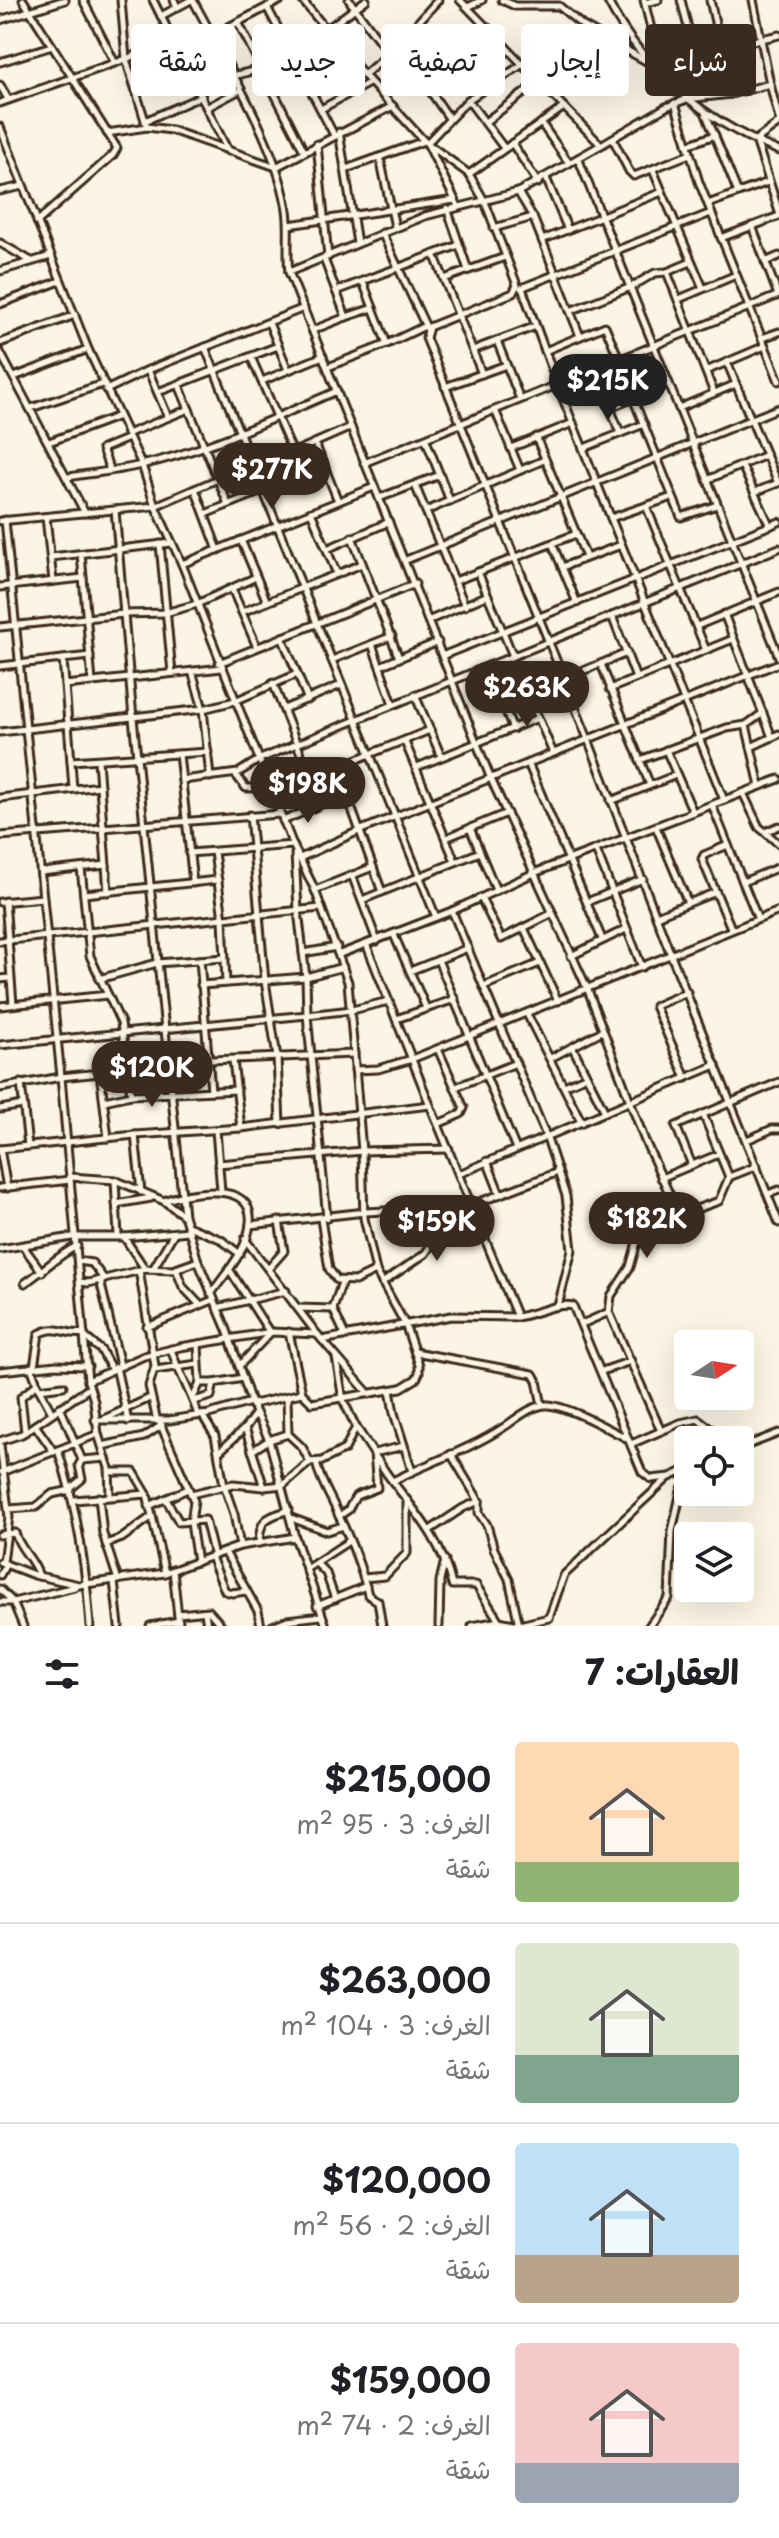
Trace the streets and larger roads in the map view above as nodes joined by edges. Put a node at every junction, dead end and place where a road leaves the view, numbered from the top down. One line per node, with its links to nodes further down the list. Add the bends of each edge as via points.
1 (23, 0): 28 (street)
2 (65, 0): 28 (street)
3 (83, 0): 57 (street)
4 (121, 0): 52 (street)
5 (153, 0): 29 (street)
6 (174, 0): 24 (street)
7 (192, 0): 24 (street); 33 (street)
8 (281, 0): 25 (street)
9 (302, 0): 36 (street)
10 (349, 0): 27 (street)
11 (366, 0): 27 (street)
12 (438, 0): 38 (street)
13 (460, 0): 26 (street)
14 (482, 0): 26 (street)
15 (502, 0): 23 (street, via 515,6)
16 (549, 0): 23 (street)
17 (607, 0): 51 (street)
18 (658, 0): 22 (street)
19 (681, 0): 41 (street)
20 (710, 0): 42 (street)
21 (753, 0): 44 (street)
22 (645, 2): 40 (street)
23 (541, 5): 53 (street, via 559,6)
24 (177, 7): 29 (street)
25 (267, 7): 31 (street); 35 (street)
26 (468, 7): 39 (street)
27 (355, 8): 37 (street); 46 (street)
28 (29, 10): 30 (street); 48 (street)
29 (161, 16): 32 (street)
30 (0, 20)
31 (238, 22): 34 (street); 49 (street)
32 (165, 24)
33 (205, 24)
34 (234, 24)
35 (276, 24)
36 (323, 24)
37 (334, 24)
38 (417, 24)
39 (484, 24)
40 (650, 24)
41 (687, 24)
42 (716, 24)
43 (779, 35): 44 (street)
44 (761, 40): 45 (street); 63 (street)
45 (756, 41)
46 (381, 43)
47 (505, 45): 56 (street)
48 (52, 46): 55 (street); 60 (street)
49 (252, 49)
50 (131, 57): 52 (street)
51 (645, 58)
52 (126, 59): 57 (street); 90 (street)
53 (645, 60)
54 (381, 61): 58 (street)
55 (0, 62)
56 (521, 62)
57 (115, 63): 60 (street)
58 (365, 74)
59 (365, 77): 62 (street)
60 (72, 78): 76 (street); 92 (street)
61 (236, 82): 66 (street)
62 (369, 83): 81 (street); 84 (street)
63 (770, 84): 65 (street); 87 (street)
64 (0, 85): 76 (street)
65 (756, 88)
66 (240, 90): 82 (street); 111 (street)
67 (521, 95): 88 (street)
68 (202, 96): 82 (street); 90 (street)
69 (276, 96): 104 (street)
70 (314, 96): 84 (street)
71 (433, 96): 86 (street)
72 (473, 96): 78 (street)
73 (554, 96): 83 (street)
74 (684, 96): 77 (street)
75 (713, 96): 77 (street)
76 (8, 99): 79 (street)
77 (687, 99): 80 (street); 85 (street)
78 (468, 100): 86 (street); 88 (street)
79 (0, 103)
80 (675, 103): 96 (street); 102 (street)
81 (393, 106): 94 (street); 98 (street)
82 (208, 107): 105 (street)
83 (564, 107): 89 (street); 101 (street)
84 (321, 109): 94 (street)
85 (705, 111): 95 (street); 97 (street)
86 (449, 118): 98 (street)
87 (779, 121): 97 (street)
88 (485, 122): 103 (street)
89 (541, 123): 99 (street); 110 (street)
90 (146, 124): 92 (street); 105 (street)
91 (0, 127): 93 (street)
92 (107, 133): 134 (street, via 117,151)
93 (1, 134): 118 (street)
94 (337, 134): 100 (street); 112 (street)
95 (715, 135): 102 (street); 122 (street)
96 (613, 139): 101 (street); 113 (street, via 632,175)
97 (756, 140): 106 (street); 116 (street)
98 (425, 142): 108 (street); 114 (street); 124 (street)
99 (512, 143): 103 (street); 117 (street)
100 (317, 144): 104 (street); 133 (street)
101 (601, 145): 109 (street)
102 (687, 145): 107 (street)
103 (504, 148): 114 (street)
104 (304, 151): 111 (street)
105 (228, 152): 111 (street)
106 (778, 152)
107 (690, 154): 113 (street); 125 (street)
108 (380, 158): 112 (street); 127 (street)
109 (578, 158): 110 (street); 131 (street)
110 (569, 163): 115 (street)
111 (276, 167): 135 (street)
112 (346, 169): 130 (street)
113 (653, 170): 121 (street)
114 (469, 174): 123 (street)
115 (546, 178): 117 (street); 140 (street)
116 (768, 182): 122 (street); 129 (street)
117 (538, 183): 120 (street)
118 (23, 186): 119 (street); 134 (street)
119 (0, 191)
120 (518, 192): 123 (street); 132 (street)
121 (662, 192): 131 (street); 139 (street)
122 (738, 193): 125 (street)
123 (485, 202): 124 (street); 138 (street)
124 (456, 203): 126 (street); 127 (street)
125 (708, 204): 128 (street)
126 (447, 208): 137 (street); 146 (street)
127 (392, 210): 130 (street); 137 (street)
128 (711, 213): 139 (street); 142 (street)
129 (779, 214): 136 (street)
130 (352, 216): 133 (street); 145 (street)
131 (602, 216): 140 (street); 147 (street)
132 (533, 217): 138 (street); 143 (street)
133 (323, 220): 135 (street); 152 (street)
134 (37, 222): 149 (street)
135 (289, 225): 159 (street)
136 (752, 226): 142 (street); 155 (street)
137 (395, 227): 141 (street)
138 (494, 228): 151 (street)
139 (677, 228): 147 (street); 154 (street)
140 (568, 230): 143 (street)
141 (382, 233): 145 (street); 156 (street)
142 (721, 238): 161 (street)
143 (542, 240): 162 (street)
144 (0, 243): 153 (street)
145 (357, 243): 152 (street)
146 (459, 245): 148 (street); 157 (street)
147 (617, 252): 162 (street); 166 (street)
148 (434, 254): 156 (street); 163 (street)
149 (51, 256): 153 (street); 164 (street)
150 (779, 256): 155 (street)
151 (505, 257): 157 (street); 168 (street)
152 (326, 258): 159 (street); 169 (street)
153 (32, 261): 158 (street)
154 (691, 262): 160 (street); 167 (street)
155 (765, 262): 170 (street)
156 (399, 269): 165 (street); 182 (street)
157 (468, 270): 163 (street)
158 (0, 271)
159 (289, 272): 174 (street)
160 (667, 272): 166 (street); 171 (street)
161 (736, 275): 167 (street); 173 (street)
162 (556, 276): 168 (street); 176 (street)
163 (444, 279): 178 (street)
164 (60, 281): 172 (street); 177 (street)
165 (363, 282): 169 (street); 175 (street)
166 (631, 287): 176 (street); 194 (street)
167 (703, 288): 171 (street)
168 (519, 289): 178 (street); 181 (street)
169 (336, 291): 179 (street)
170 (778, 295): 173 (street)
171 (679, 299): 184 (street)
172 (0, 304)
173 (749, 307): 184 (street); 187 (street)
174 (304, 308): 180 (street); 183 (street)
175 (373, 308): 179 (street); 190 (street)
176 (570, 311): 186 (street)
177 (75, 315): 189 (street); 195 (street)
178 (459, 315): 182 (street); 196 (street)
179 (346, 317): 183 (street)
180 (269, 323): 191 (street); 193 (street)
181 (536, 326): 188 (street); 197 (street)
182 (426, 328): 190 (street); 219 (street)
183 (313, 330): 199 (street)
184 (691, 332): 194 (street); 208 (street)
185 (779, 332): 187 (street)
186 (580, 336): 197 (street); 201 (street, via 605,326)
187 (762, 338): 192 (street)
188 (497, 341): 196 (street); 203 (street)
189 (0, 343)
190 (387, 344): 204 (street)
191 (278, 346): 200 (street); 206 (street)
192 (765, 346): 202 (street); 213 (street)
193 (205, 347): 205 (street); 207 (street)
194 (654, 347): 201 (street); 214 (street)
195 (88, 349): 211 (street); 218 (street)
196 (473, 350): 210 (street)
197 (545, 351): 217 (street)
198 (0, 352): 211 (street)
199 (323, 356): 204 (street); 206 (street)
200 (251, 357): 207 (street); 212 (street)
201 (620, 361): 209 (street)
202 (727, 362): 208 (street); 215 (street)
203 (506, 365): 210 (street); 224 (street)
204 (328, 367): 220 (street)
205 (148, 370): 218 (street); 221 (street)
206 (288, 370): 212 (street)
207 (216, 371): 216 (street); 239 (street)
208 (706, 371): 222 (street)
209 (596, 372): 217 (street); 226 (street)
210 (482, 374): 219 (street)
211 (14, 377): 225 (street)
212 (262, 381): 232 (street)
213 (779, 381)
214 (669, 383): 223 (street); 227 (street)
215 (736, 384): 222 (street); 234 (street)
216 (179, 385): 221 (street); 229 (street)
217 (558, 386): 224 (street); 235 (street)
218 (105, 387): 225 (street); 231 (street)
219 (445, 387): 237 (street)
220 (337, 391): 232 (street); 238 (street)
221 (158, 392): 233 (street)
222 (714, 393): 227 (street)
223 (633, 398): 226 (street); 236 (street)
224 (520, 400): 230 (street)
225 (31, 408): 244 (street)
226 (610, 408): 240 (street)
227 (679, 408): 246 (street)
228 (779, 408): 234 (street)
229 (189, 409): 233 (street); 247 (street)
230 (495, 410): 237 (street); 248 (street)
231 (119, 416): 241 (street); 244 (street)
232 (276, 416): 239 (street); 250 (street)
233 (168, 417): 241 (street)
234 (752, 420): 246 (street); 251 (street)
235 (573, 422): 242 (street); 249 (street)
236 (644, 424): 240 (street); 252 (street)
237 (462, 425): 243 (street); 268 (street)
238 (351, 427): 245 (street); 254 (street)
239 (242, 432): 247 (street); 271 (street)
240 (620, 433): 249 (street)
241 (128, 436): 255 (street); 258 (street, via 102,449)
242 (536, 437): 248 (street); 253 (street)
243 (426, 440): 254 (street); 260 (street)
244 (49, 442): 262 (street)
245 (315, 443): 250 (street); 256 (street)
246 (694, 444): 252 (street); 264 (street)
247 (204, 446): 255 (street); 263 (street)
248 (511, 448): 259 (street)
249 (584, 448): 265 (street)
250 (292, 453): 261 (street)
251 (766, 455): 257 (street); 266 (street)
252 (657, 458): 265 (street); 274 (street)
253 (544, 460): 259 (street); 273 (street)
254 (364, 463): 269 (street)
255 (142, 465): 258 (street); 280 (street)
256 (324, 466): 261 (street); 276 (street)
257 (742, 466): 264 (street); 272 (street)
258 (110, 470): 262 (street)
259 (520, 470): 268 (street)
260 (440, 475): 267 (street); 277 (street)
261 (303, 476): 271 (street)
262 (68, 477): 285 (street)
263 (218, 479): 270 (street); 278 (street)
264 (707, 480): 279 (street)
265 (597, 483): 273 (street); 288 (street)
266 (779, 483): 272 (street)
267 (415, 485): 275 (street); 283 (street)
268 (486, 485): 277 (street); 291 (street)
269 (374, 487): 275 (street); 276 (street)
270 (195, 489): 280 (street); 286 (street)
271 (264, 492): 278 (street); 293 (street)
272 (755, 492): 294 (street)
273 (561, 497): 291 (street); 295 (street)
274 (672, 497): 279 (street, via 682,518); 281 (street)
275 (379, 498): 290 (street)
276 (338, 501): 284 (street)
277 (450, 501): 283 (street)
278 (228, 504): 286 (street)
279 (717, 505): 298 (street)
280 (155, 506): 282 (street); 299 (street)
281 (646, 506): 288 (street); 316 (street)
282 (115, 510): 285 (street); 305 (street)
283 (426, 511): 303 (street)
284 (311, 512): 293 (street); 306 (street)
285 (85, 513): 287 (street)
286 (205, 514): 307 (street)
287 (46, 517): 289 (street); 309 (street)
288 (611, 518): 302 (street)
289 (2, 520): 326 (street)
290 (389, 522): 296 (street); 312 (street)
291 (501, 522): 303 (street); 311 (street)
292 (779, 522): 294 (street)
293 (277, 525): 297 (street); 328 (street)
294 (770, 526): 298 (street)
295 (576, 534): 300 (street); 310 (street)
296 (352, 537): 306 (street); 314 (street)
297 (241, 540): 307 (street); 320 (street)
298 (732, 541): 315 (street); 316 (street)
299 (172, 543): 301 (street); 313 (street)
300 (552, 543): 311 (street); 317 (street)
301 (160, 544): 305 (street); 341 (street)
302 (621, 545): 310 (street); 322 (street)
303 (440, 546): 312 (street); 324 (street)
304 (779, 548): 315 (street)
305 (119, 549): 308 (street); 342 (street)
306 (327, 549): 319 (street)
307 (218, 550): 313 (street)
308 (81, 554): 309 (street); 321 (street)
309 (51, 557): 323 (street)
310 (586, 557): 317 (street)
311 (515, 558): 318 (street); 346 (street)
312 (406, 560): 325 (street)
313 (182, 564): 338 (street)
314 (362, 564): 319 (street); 333 (street)
315 (741, 564): 329 (street); 334 (street)
316 (671, 565): 322 (street); 329 (street)
317 (562, 567): 336 (street)
318 (478, 572): 324 (street); 332 (street)
319 (337, 574): 328 (street)
320 (256, 577): 330 (street); 335 (street)
321 (83, 578): 323 (street); 345 (street)
322 (635, 579): 336 (street); 337 (street)
323 (53, 581): 326 (street)
324 (455, 581): 339 (street)
325 (415, 584): 333 (street); 347 (street)
326 (12, 586): 327 (street); 349 (street)
327 (0, 587)
328 (303, 587): 335 (street); 348 (street)
329 (681, 588): 337 (street); 350 (street)
330 (232, 589): 338 (street); 340 (street)
331 (779, 592): 334 (street)
332 (488, 595): 339 (street); 352 (street)
333 (378, 600): 348 (street); 353 (street)
334 (757, 600): 343 (street); 368 (street)
335 (267, 602): 340 (street)
336 (577, 603): 346 (street)
337 (644, 603): 344 (street); 372 (street)
338 (197, 604): 341 (street); 371 (street)
339 (465, 606): 347 (street)
340 (242, 612): 359 (street)
341 (165, 613): 342 (street); 377 (street)
342 (124, 614): 345 (street); 380 (street)
343 (724, 614): 350 (street); 355 (street)
344 (612, 616): 356 (street); 361 (street)
345 (87, 618): 349 (street); 363 (street)
346 (540, 619): 352 (street); 356 (street)
347 (430, 620): 357 (street)
348 (317, 624): 354 (street); 367 (street)
349 (16, 626): 351 (street); 369 (street)
350 (697, 626): 360 (street)
351 (0, 627)
352 (503, 633): 362 (street); 364 (street)
353 (392, 636): 358 (street); 365 (street)
354 (282, 637): 359 (street); 378 (street)
355 (733, 639): 360 (street); 379 (street)
356 (549, 641): 364 (street); 383 (street)
357 (438, 642): 362 (street); 365 (street)
358 (372, 644): 367 (street); 374 (street)
359 (257, 647): 371 (street)
360 (706, 650): 372 (street)
361 (627, 653): 370 (street); 381 (street)
362 (444, 655): 382 (street)
363 (90, 656): 366 (street); 384 (street)
364 (513, 656): 375 (street)
365 (399, 658): 374 (street)
366 (63, 659): 369 (street); 386 (street)
367 (332, 660): 387 (street)
368 (779, 660): 379 (street)
369 (20, 664): 373 (street); 405 (street)
370 (601, 664): 383 (street); 388 (street)
371 (220, 665): 376 (street); 393 (street)
372 (670, 665): 381 (street); 391 (street)
373 (0, 666)
374 (380, 666): 395 (street)
375 (488, 666): 382 (street); 394 (street)
376 (192, 671): 377 (street); 396 (street)
377 (172, 673): 380 (street)
378 (297, 674): 385 (street); 392 (street)
379 (747, 675): 391 (street); 398 (street)
380 (129, 678): 384 (street); 399 (street)
381 (636, 678): 388 (street)
382 (454, 679): 390 (street); 414 (street)
383 (564, 679): 389 (street); 412 (street)
384 (92, 682): 386 (street)
385 (273, 683): 393 (street); 397 (street)
386 (65, 685): 403 (street)
387 (341, 685): 392 (street); 401 (street)
388 (610, 689): 402 (street)
389 (528, 693): 394 (street); 400 (street)
390 (415, 695): 395 (street); 407 (street)
391 (683, 699): 402 (street); 411 (street)
392 (308, 700): 397 (street)
393 (235, 701): 396 (street); 424 (street)
394 (504, 703): 406 (street)
395 (393, 704): 401 (street)
396 (203, 709): 399 (street); 418 (street)
397 (284, 709): 415 (street)
398 (763, 713): 404 (street); 410 (street)
399 (133, 718): 403 (street); 423 (street)
400 (538, 718): 406 (street); 419 (street)
401 (356, 719): 415 (street); 421 (street)
402 (624, 724): 412 (street); 426 (street)
403 (68, 725): 405 (street); 427 (street)
404 (746, 725): 411 (street); 416 (street)
405 (27, 729): 408 (street); 445 (street)
406 (513, 729): 414 (street)
407 (430, 730): 413 (street); 422 (street)
408 (0, 732)
409 (779, 734): 410 (street)
410 (772, 737): 416 (street)
411 (699, 738): 417 (street); 447 (street)
412 (588, 739): 419 (street); 448 (street)
413 (405, 742): 421 (street); 429 (street)
414 (477, 743): 422 (street); 435 (street)
415 (297, 745): 424 (street); 434 (street)
416 (751, 747): 440 (street)
417 (666, 750): 426 (street); 432 (street)
418 (208, 752): 420 (street); 433 (street)
419 (553, 753): 428 (street)
420 (179, 754): 423 (street); 437 (street)
421 (371, 754): 430 (street); 455 (street)
422 (441, 756): 429 (street)
423 (138, 757): 425 (street); 458 (street)
424 (260, 759): 431 (street); 441 (street)
425 (98, 760): 427 (street); 439 (street)
426 (640, 760): 438 (street)
427 (71, 761): 442 (street)
428 (528, 763): 435 (street); 478 (street)
429 (417, 767): 450 (street)
430 (337, 768): 434 (street); 443 (street)
431 (235, 774): 433 (street); 441 (street, via 246,788)
432 (676, 775): 438 (street); 452 (street)
433 (210, 777): 437 (street)
434 (310, 778): 449 (street)
435 (491, 779): 450 (street); 453 (street)
436 (779, 779): 440 (street)
437 (182, 780): 457 (street)
438 (650, 785): 448 (street)
439 (100, 786): 442 (street); 459 (street)
440 (760, 786): 444 (street)
441 (270, 787): 456 (street)
442 (73, 788): 445 (street)
443 (347, 793): 449 (street); 463 (street)
444 (743, 793): 447 (street); 465 (street)
445 (34, 794): 446 (street); 464 (street)
446 (0, 798)
447 (724, 800): 451 (street)
448 (611, 801): 468 (street)
449 (320, 803): 456 (street)
450 (432, 803): 455 (street); 467 (street)
451 (712, 805): 452 (street); 470 (street)
452 (693, 812): 461 (street)
453 (507, 813): 462 (street); 485 (street)
454 (250, 815): 456 (street); 457 (street); 472 (street)
455 (396, 816): 463 (street); 487 (street)
456 (282, 817): 471 (street)
457 (186, 820): 458 (street); 476 (street)
458 (144, 823): 459 (street); 492 (street)
459 (104, 826): 464 (street); 480 (street)
460 (779, 826): 465 (street)
461 (656, 827): 468 (street); 505 (street)
462 (470, 828): 467 (street); 475 (street)
463 (361, 830): 477 (street); 481 (street)
464 (37, 832): 466 (street); 484 (street)
465 (765, 832): 469 (street)
466 (0, 836)
467 (446, 838): 479 (street)
468 (626, 839): 473 (street); 488 (street)
469 (779, 844)
470 (728, 845): 490 (street); 498 (street, via 702,857)
471 (294, 847): 472 (street); 477 (street); 507 (street)
472 (253, 850): 474 (street); 511 (street)
473 (596, 850): 478 (street); 497 (street)
474 (214, 852): 476 (street); 489 (street)
475 (480, 852): 479 (street); 494 (street)
476 (189, 853): 491 (street)
477 (300, 858): 493 (street)
478 (569, 860): 485 (street); 504 (street)
479 (455, 861): 487 (street)
480 (106, 865): 483 (street); 495 (street)
481 (373, 867): 486 (street); 496 (street)
482 (779, 867): 490 (street)
483 (81, 868): 484 (street); 499 (street)
484 (41, 872): 500 (street)
485 (534, 873): 494 (street); 510 (street)
486 (352, 875): 493 (street); 502 (street)
487 (420, 876): 496 (street); 513 (street)
488 (643, 879): 497 (street); 512 (street)
489 (218, 880): 491 (street); 515 (street)
490 (743, 882): 514 (street)
491 (193, 883): 492 (street)
492 (150, 889): 495 (street); 516 (street)
493 (315, 890): 506 (street)
494 (496, 890): 501 (street)
495 (108, 892): 499 (street)
496 (382, 892): 502 (street)
497 (612, 892): 504 (street); 519 (street)
498 (716, 892): 505 (street); 518 (street)
499 (84, 894): 520 (street)
500 (43, 898): 503 (street); 522 (street)
501 (481, 898): 508 (street); 517 (street, via 499,938)
502 (362, 900): 525 (street)
503 (2, 902): 524 (street)
504 (587, 902): 523 (street)
505 (688, 903): 512 (street)
506 (321, 908): 507 (street); 528 (street)
507 (298, 911): 511 (street); 529 (street)
508 (452, 911): 513 (street); 527 (street)
509 (779, 911): 514 (street)
510 (551, 914): 517 (street); 531 (street)
511 (261, 915): 515 (street); 544 (street)
512 (656, 916): 530 (street)
513 (436, 917): 521 (street)
514 (757, 917): 518 (street)
515 (223, 919): 516 (street); 532 (street)
516 (154, 926): 520 (street); 535 (street)
517 (524, 928): 536 (street)
518 (731, 928): 530 (street)
519 (626, 929): 523 (street); 538 (street)
520 (87, 931): 522 (street); 543 (street)
521 (394, 935): 525 (street); 539 (street)
522 (47, 936): 524 (street); 552 (street)
523 (602, 939): 531 (street)
524 (4, 941): 541 (street)
525 (377, 941): 526 (street)
526 (367, 946): 528 (street); 553 (street)
527 (468, 948): 534 (street); 547 (street)
528 (338, 951): 529 (street); 537 (street)
529 (303, 953): 540 (street)
530 (671, 955): 538 (street); 549 (street)
531 (571, 956): 548 (street)
532 (225, 958): 533 (street); 545 (street)
533 (200, 960): 535 (street); 546 (street)
534 (438, 960): 539 (street); 551 (street)
535 (157, 963): 543 (street); 565 (street)
536 (540, 963): 547 (street); 554 (street)
537 (343, 967): 540 (street); 558 (street)
538 (642, 967): 548 (street)
539 (410, 971): 557 (street)
540 (306, 977): 544 (street); 560 (street)
541 (10, 978): 542 (street); 555 (street)
542 (0, 979)
543 (99, 979): 550 (street)
544 (265, 981): 545 (street); 561 (street)
545 (226, 983): 546 (street)
546 (201, 985): 564 (street)
547 (484, 986): 563 (street)
548 (588, 990): 554 (street); 566 (street)
549 (687, 992): 581 (street); 588 (street, via 655,1006)
550 (108, 995): 552 (street); 567 (street)
551 (455, 999): 557 (street); 568 (street)
552 (53, 1000): 555 (street); 569 (street)
553 (389, 1001): 558 (street); 562 (street)
554 (558, 1001): 559 (street)
555 (13, 1004): 556 (street)
556 (0, 1006)
557 (426, 1008): 562 (street)
558 (352, 1010): 560 (street); 573 (street)
559 (527, 1014): 563 (street); 576 (street)
560 (307, 1015): 561 (street); 574 (street)
561 (271, 1019): 564 (street); 575 (street)
562 (396, 1019): 577 (street)
563 (500, 1025): 568 (street); 580 (street)
564 (205, 1026): 565 (street); 578 (street)
565 (164, 1030): 567 (street); 596 (street)
566 (602, 1031): 571 (street); 599 (street)
567 (123, 1034): 569 (street); 582 (street)
568 (468, 1037): 572 (street); 585 (street)
569 (57, 1039): 570 (street); 587 (street)
570 (0, 1045)
571 (573, 1048): 576 (street); 586 (street)
572 (438, 1049): 577 (street); 592 (street)
573 (354, 1054): 574 (street); 583 (street)
574 (311, 1055): 575 (street); 607 (street)
575 (277, 1057): 579 (street); 609 (street)
576 (551, 1058): 591 (street)
577 (412, 1059): 583 (street); 602 (street)
578 (210, 1060): 579 (street); 595 (street)
579 (233, 1060): 594 (street)
580 (516, 1063): 585 (street); 617 (street)
581 (716, 1065): 588 (street); 600 (street)
582 (129, 1070): 584 (street); 597 (street)
583 (355, 1070): 605 (street)
584 (100, 1072): 587 (street); 598 (street)
585 (484, 1075): 592 (street); 623 (street)
586 (587, 1076): 591 (street); 604 (street)
587 (61, 1077): 590 (street); 619 (street)
588 (686, 1078): 599 (street)
589 (779, 1082): 600 (street)
590 (21, 1083): 593 (street); 601 (street)
591 (564, 1086): 608 (street)
592 (456, 1087): 610 (street, via 464,1111)
593 (0, 1088)
594 (237, 1090): 595 (street); 611 (street)
595 (211, 1091): 596 (street)
596 (171, 1094): 597 (street); 614 (street)
597 (131, 1095): 598 (street)
598 (104, 1101): 616 (street)
599 (629, 1102): 604 (street); 635 (street)
600 (731, 1102): 606 (street); 618 (street)
601 (23, 1105): 603 (street); 620 (street)
602 (430, 1105): 605 (street); 610 (street)
603 (0, 1109)
604 (605, 1112): 608 (street)
605 (359, 1113): 607 (street); 624 (street)
606 (703, 1114): 625 (street); 629 (street, via 676,1126)
607 (319, 1119): 609 (street); 626 (street)
608 (582, 1123): 617 (street)
609 (280, 1124): 611 (street)
610 (438, 1124): 622 (street)
611 (241, 1128): 613 (street)
612 (779, 1129): 618 (street)
613 (216, 1130): 614 (street); 628 (street)
614 (175, 1133): 615 (street); 643 (street)
615 (135, 1135): 616 (street); 640 (street)
616 (108, 1138): 619 (street)
617 (547, 1138): 623 (street); 631 (street)
618 (747, 1140): 630 (street)
619 (67, 1142): 620 (street); 634 (street)
620 (28, 1146): 621 (street)
621 (0, 1149): 637 (street)
622 (449, 1149): 624 (street); 632 (street)
623 (516, 1149): 627 (street)
624 (362, 1151): 626 (street); 650 (street)
625 (719, 1154): 629 (street); 633 (street)
626 (320, 1156): 628 (street); 652 (street)
627 (487, 1161): 632 (street); 641 (street)
628 (218, 1164): 639 (street)
629 (692, 1165): 635 (street)
630 (757, 1166): 633 (street); 642 (street)
631 (558, 1172): 641 (street); 683 (street, via 572,1250)
632 (459, 1174): 648 (street)
633 (729, 1177): 646 (street, via 719,1201 681,1215)
634 (70, 1178): 636 (street); 637 (street); 658 (street)
635 (661, 1178): 646 (street)
636 (115, 1180): 640 (street); 647 (street)
637 (3, 1188)
638 (779, 1190): 642 (street)
639 (221, 1191): 643 (street); 655 (street, via 244,1203)
640 (141, 1192): 644 (street)
641 (500, 1194): 648 (street)
642 (768, 1194): 654 (street)
643 (181, 1195): 645 (street); 651 (street)
644 (152, 1198): 645 (street); 647 (street)
645 (164, 1201): 651 (street)
646 (671, 1201): 687 (street, via 643,1221)
647 (116, 1204): 659 (street)
648 (472, 1207): 649 (street); 688 (street)
649 (456, 1208): 650 (street); 677 (street, via 425,1254)
650 (365, 1212): 652 (street); 672 (street)
651 (184, 1215): 656 (street)
652 (324, 1218): 653 (street); 675 (street, via 329,1269)
653 (279, 1221): 655 (street); 667 (street, via 284,1251)
654 (779, 1223)
655 (250, 1225): 660 (street)
656 (188, 1228): 657 (street); 664 (street, via 220,1239); 666 (street)
657 (174, 1232): 659 (street); 669 (street)
658 (76, 1237): 659 (street); 661 (street); 662 (street)
659 (121, 1237): 668 (street)
660 (245, 1239): 664 (street); 667 (street)
661 (23, 1246): 663 (street); 673 (street)
662 (77, 1246): 665 (street); 673 (street)
663 (0, 1249)
664 (240, 1254): 671 (street)
665 (78, 1261): 674 (street, via 92,1263); 678 (street)
666 (198, 1261): 670 (street); 680 (street)
667 (269, 1268): 679 (street)
668 (142, 1269): 669 (street); 674 (street); 691 (street)
669 (153, 1269): 670 (street)
670 (176, 1269): 682 (street, via 183,1287)
671 (229, 1269): 680 (street); 681 (street)
672 (376, 1271): 675 (street); 677 (street)
673 (42, 1272): 676 (street)
674 (102, 1280): 678 (street); 709 (street)
675 (342, 1282): 686 (street)
676 (25, 1283)
677 (382, 1283): 689 (street)
678 (81, 1286): 695 (street)
679 (286, 1291): 681 (street); 685 (street)
680 (212, 1297): 682 (street); 684 (street)
681 (248, 1300): 684 (street); 693 (street)
682 (200, 1305): 691 (street)
683 (558, 1306): 688 (street); 690 (street, via 573,1306)
684 (217, 1308): 698 (street)
685 (298, 1308): 686 (street); 694 (street)
686 (333, 1309): 696 (street)
687 (609, 1312): 690 (street); 704 (street)
688 (517, 1317): 689 (street, via 451,1316)
689 (405, 1324): 696 (street); 701 (street)
690 (582, 1324): 713 (street)
691 (147, 1327): 702 (street)
692 (289, 1332): 693 (street); 694 (street); 721 (street)
693 (270, 1333): 698 (street); 707 (street)
694 (317, 1334): 697 (street)
695 (84, 1335): 706 (street); 708 (street, via 58,1328 39,1334); 709 (street)
696 (345, 1335): 697 (street)
697 (322, 1340): 703 (street)
698 (230, 1341): 699 (street); 707 (street)
699 (198, 1345): 700 (street); 705 (street)
700 (171, 1349): 702 (street); 710 (street)
701 (415, 1352): 720 (street, via 416,1379); 728 (street, via 533,1374)
702 (152, 1353): 709 (street); 711 (street)
703 (336, 1357): 722 (street); 726 (street)
704 (631, 1361): 713 (street); 744 (street)
705 (198, 1364): 710 (street); 715 (street)
706 (88, 1366): 708 (street); 717 (street)
707 (239, 1366): 714 (street)
708 (32, 1367): 712 (street); 718 (street)
709 (116, 1367): 717 (street); 730 (street)
710 (176, 1367): 711 (street); 725 (street)
711 (155, 1370): 724 (street)
712 (0, 1371)
713 (601, 1371): 751 (street)
714 (243, 1378): 716 (street); 727 (street)
715 (200, 1383): 716 (street); 725 (street)
716 (214, 1383): 725 (street, via 211,1396)
717 (89, 1384): 729 (street); 735 (street)
718 (38, 1386): 719 (street); 732 (street); 745 (street, via 21,1397)
719 (63, 1386)
720 (390, 1390): 722 (street); 755 (street)
721 (302, 1393): 723 (street); 726 (street, via 316,1404)
722 (369, 1394): 726 (street)
723 (287, 1397): 727 (street); 748 (street)
724 (150, 1398): 730 (street); 737 (street)
725 (194, 1400): 733 (street)
726 (343, 1400): 741 (street)
727 (252, 1403): 731 (street); 733 (street)
728 (542, 1405): 751 (street, via 565,1410); 760 (street)
729 (60, 1407): 732 (street); 750 (street)
730 (125, 1408): 734 (street); 736 (street)
731 (256, 1412): 743 (street); 749 (street)
732 (52, 1413): 738 (street)
733 (200, 1415): 737 (street); 758 (street, via 215,1436)
734 (104, 1419): 735 (street); 736 (street)
735 (95, 1420): 747 (street)
736 (128, 1421): 737 (street)
737 (159, 1422): 754 (street, via 139,1439); 774 (street)
738 (35, 1425): 745 (street); 756 (street)
739 (676, 1426): 740 (street, via 698,1419)
740 (707, 1426)
741 (356, 1427): 759 (street); 763 (street, via 345,1449)
742 (674, 1427): 744 (street)
743 (245, 1428): 757 (street); 758 (street)
744 (661, 1431): 751 (street)
745 (25, 1432): 752 (street)
746 (779, 1433): 753 (street)
747 (98, 1434): 750 (street); 754 (street)
748 (288, 1434): 749 (street); 763 (street)
749 (269, 1440): 757 (street); 771 (street)
750 (76, 1442): 756 (street); 762 (street)
751 (630, 1442): 768 (street, via 646,1477)
752 (0, 1443): 766 (street)
753 (754, 1443)
754 (102, 1446): 761 (street)
755 (404, 1446): 759 (street); 764 (street)
756 (56, 1451): 766 (street); 773 (street)
757 (252, 1451): 772 (street)
758 (218, 1453): 770 (street)
759 (374, 1453): 769 (street); 786 (street, via 377,1488 356,1496)
760 (451, 1454): 764 (street); 781 (street)
761 (106, 1458): 762 (street); 765 (street)
762 (82, 1460): 773 (street, via 82,1479)
763 (313, 1462): 771 (street); 786 (street)
764 (412, 1471): 769 (street)
765 (110, 1472): 775 (street); 776 (street, via 134,1472)
766 (1, 1475): 784 (street)
767 (674, 1475): 768 (street)
768 (670, 1477): 823 (street, via 564,1575)
769 (393, 1481): 780 (street)
770 (224, 1485): 772 (street); 774 (street); 798 (street)
771 (283, 1485): 772 (street); 785 (street)
772 (264, 1487)
773 (70, 1488): 779 (street); 784 (street, via 36,1507)
774 (189, 1492): 778 (street); 789 (street, via 195,1506)
775 (112, 1494): 776 (street); 777 (street)
776 (147, 1494): 782 (street)
777 (99, 1497): 779 (street); 797 (street)
778 (166, 1499): 782 (street); 789 (street, via 179,1522)
779 (74, 1500): 813 (street)
780 (407, 1500): 791 (street); 810 (street, via 407,1553 385,1576)
781 (479, 1501): 791 (street); 826 (street, via 479,1513 509,1579)
782 (149, 1506): 787 (street)
783 (678, 1506): 840 (street, via 669,1598)
784 (9, 1509): 792 (street)
785 (289, 1510): 788 (street); 796 (street, via 265,1520)
786 (339, 1516): 790 (street)
787 (151, 1517): 797 (street); 807 (street)
788 (291, 1517): 790 (street, via 327,1531); 794 (street)
789 (191, 1523): 800 (street, via 207,1522); 802 (street)
790 (343, 1526): 795 (street)
791 (430, 1530): 801 (street)
792 (8, 1533): 793 (street); 803 (street); 809 (street, via 15,1533)
793 (0, 1535)
794 (295, 1537): 796 (street); 805 (street)
795 (350, 1541): 804 (street); 810 (street)
796 (259, 1543): 798 (street)
797 (106, 1544): 811 (street)
798 (240, 1546): 799 (street)
799 (225, 1552): 800 (street); 816 (street)
800 (212, 1556): 802 (street); 816 (street, via 225,1591)
801 (446, 1558): 825 (street, via 452,1585 476,1585); 837 (street)
802 (197, 1562): 806 (street)
803 (3, 1563): 808 (street); 809 (street)
804 (316, 1563): 805 (street); 817 (street, via 326,1573)
805 (306, 1569): 820 (street)
806 (173, 1570): 807 (street); 824 (street)
807 (165, 1573): 811 (street)
808 (0, 1575)
809 (39, 1576): 812 (street)
810 (364, 1578): 814 (street)
811 (116, 1580): 813 (street); 829 (street)
812 (79, 1585): 813 (street); 819 (street)
813 (88, 1585): 828 (street)
814 (366, 1586): 817 (street); 836 (street, via 369,1597 378,1601)
815 (0, 1589): 819 (street)
816 (246, 1591): 833 (street)
817 (335, 1599): 820 (street)
818 (0, 1602): 819 (street)
819 (13, 1602): 827 (street)
820 (317, 1606): 822 (street)
821 (205, 1612): 824 (street); 831 (street); 832 (street)
822 (321, 1616): 834 (street); 835 (street)
823 (549, 1618): 826 (street); 839 (street)
824 (179, 1620): 830 (street)
825 (499, 1621): 826 (street); 838 (street)
826 (519, 1625)
827 (23, 1626)
828 (90, 1626)
829 (119, 1626)
830 (150, 1626)
831 (207, 1626)
832 (222, 1626)
833 (261, 1626)
834 (272, 1626)
835 (326, 1626)
836 (382, 1626)
837 (439, 1626)
838 (472, 1626)
839 (546, 1626)
840 (649, 1626)

